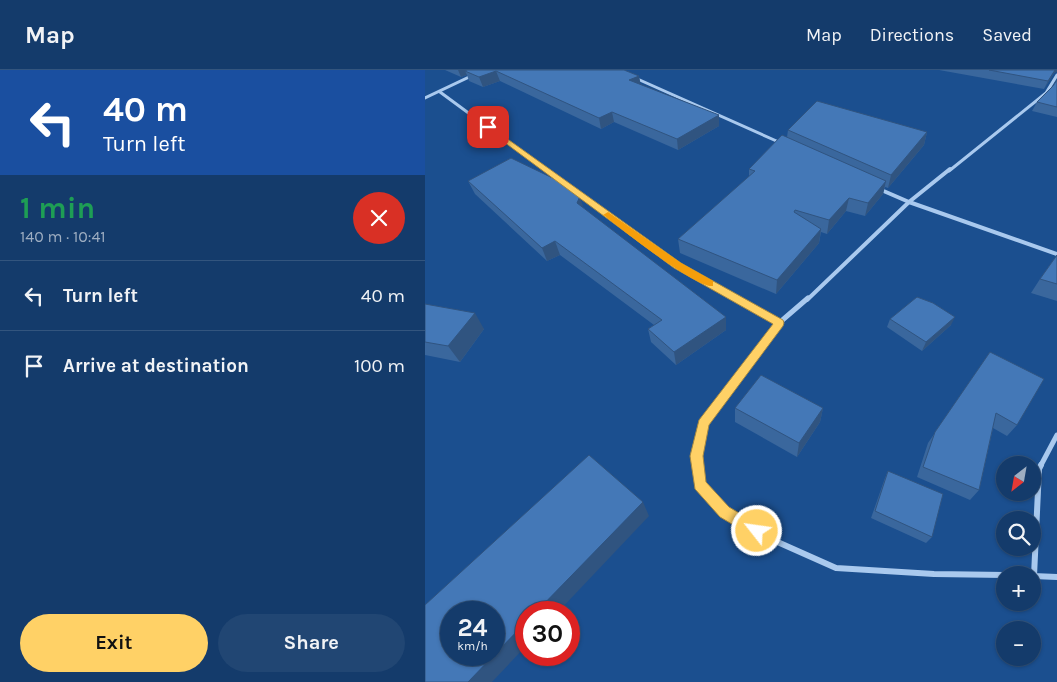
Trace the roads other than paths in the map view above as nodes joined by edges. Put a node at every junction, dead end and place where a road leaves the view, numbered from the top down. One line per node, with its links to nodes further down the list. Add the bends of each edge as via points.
1 (484, 70): 4 (street)
2 (627, 74): 6 (street)
3 (1057, 75): 8 (street, via 1046,93)
4 (440, 92): 5 (street); 10 (street, via 678,266)
5 (425, 98)
6 (786, 146)
7 (874, 186): 8 (street)
8 (909, 202): 9 (street); 10 (street)
9 (1057, 254)
10 (779, 323): 13 (street, via 703,424 697,456 700,484 724,512 773,540 836,568)
11 (1057, 435): 12 (street, via 1039,469)
12 (1034, 566)
13 (996, 575)
14 (1041, 576): 15 (street)
15 (1057, 577)

